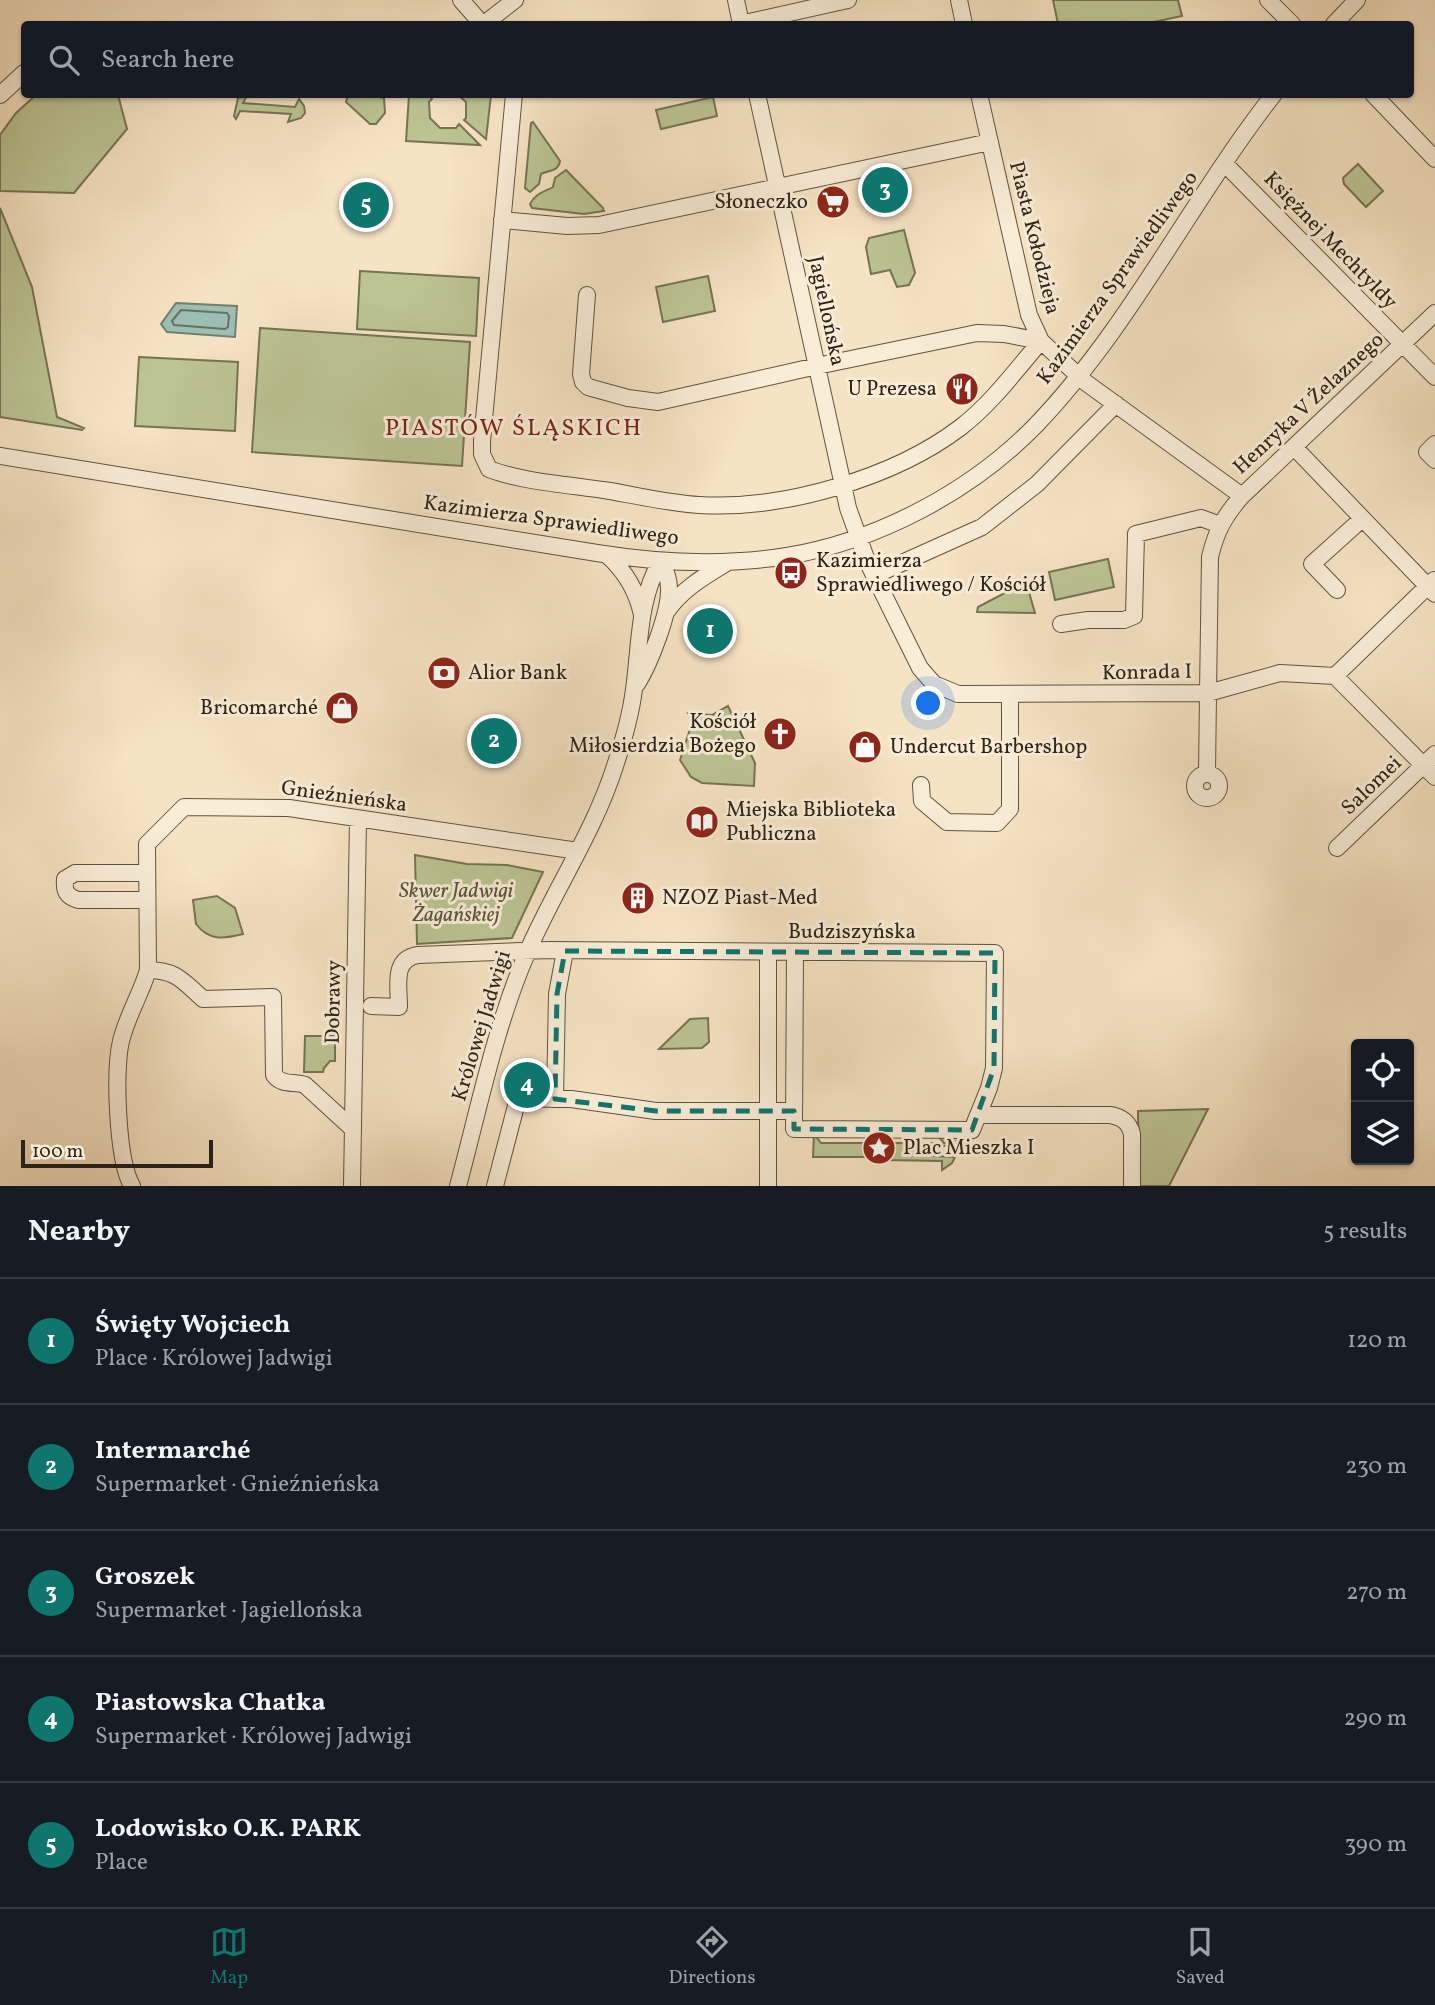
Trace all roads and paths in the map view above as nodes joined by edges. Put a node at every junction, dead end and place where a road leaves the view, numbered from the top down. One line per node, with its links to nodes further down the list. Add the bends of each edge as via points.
1 (461, 0): 8 (street)
2 (515, 0): 9 (street)
3 (736, 0): 10 (street)
4 (848, 0): 11 (street)
5 (959, 0): 12 (street)
6 (1268, 0): 13 (street)
7 (1357, 0): 14 (street)
8 (480, 21)
9 (487, 21)
10 (740, 21)
11 (754, 21)
12 (963, 21)
13 (1289, 21)
14 (1337, 21)
15 (21, 76): 16 (street)
16 (0, 95)
17 (514, 98): 26 (street)
18 (758, 98): 25 (street, Jagiellońska)
19 (980, 98): 22 (street, Piasta Kołodzieja)
20 (1271, 98): 24 (street, Kazimierza Sprawiedliwego)
21 (1377, 98): 23 (street)
22 (990, 142): 25 (street); 29 (street, Piasta Kołodzieja, via 1029,315)
23 (1435, 159)
24 (1225, 164): 30 (street, Księżnej Mechtyldy); 32 (street, Kazimierza Sprawiedliwego)
25 (778, 188): 26 (street, via 599,225); 31 (street, Jagiellońska)
26 (502, 220): 39 (street, via 482,441 489,468 700,505 783,499)
27 (587, 295): 31 (street, via 581,374 588,387 658,402)
28 (1435, 313): 30 (street, Henryka V Żelaznego)
29 (1041, 341): 31 (street, via 989,332); 32 (street, Piasta Kołodzieja); 39 (street, via 961,427 922,452)
30 (1403, 345): 33 (street, Księżnej Mechtyldy); 36 (street, Henryka V Żelaznego)
31 (817, 366): 39 (street, Jagiellońska)
32 (1077, 376): 34 (street); 43 (street, Kazimierza Sprawiedliwego, via 997,460 928,505)
33 (1435, 377)
34 (1116, 404): 40 (street); 47 (street, via 1037,484 982,527)
35 (1435, 444): 38 (street, via 1427,452)
36 (1294, 447): 40 (street, Henryka V Żelaznego); 41 (street)
37 (0, 456): 44 (street, Kazimierza Sprawiedliwego)
38 (1435, 460)
39 (843, 484): 43 (street, Jagiellońska)
40 (1242, 496): 42 (street, Konrada I)
41 (1362, 519): 48 (street); 49 (street, via 1312,564)
42 (1220, 525): 52 (street, via 1201,518 1136,534 1135,616); 55 (street, Konrada I, via 1210,557)
43 (857, 537): 46 (street, Kazimierza Sprawiedliwego, via 787,556); 47 (street, Konrada I)
44 (607, 555): 45 (street, Kazimierza Sprawiedliwego); 51 (street, via 632,585)
45 (662, 561): 46 (street, Kazimierza Sprawiedliwego); 50 (street, Królowej Jadwigi, via 669,588); 51 (street, Królowej Jadwigi, via 652,579)
46 (730, 561): 50 (street, via 693,584)
47 (875, 575): 56 (street, Konrada I, via 919,668 934,684 958,694)
48 (1432, 586): 53 (street)
49 (1336, 590)
50 (664, 616): 54 (street, Królowej Jadwigi)
51 (643, 620): 54 (street, Królowej Jadwigi)
52 (1060, 624)
53 (1335, 676): 55 (street, via 1280,673); 57 (street)
54 (635, 689): 62 (street, Królowej Jadwigi, via 615,766)
55 (1208, 693): 56 (street, Konrada I); 58 (street)
56 (1010, 694): 59 (street, via 1010,809 997,823 947,822 922,801)
57 (1431, 766): 61 (street, Salomei)
58 (1207, 774)
59 (921, 785)
60 (358, 818): 62 (street, Gnieźnieńska); 63 (street, Gnieźnieńska, via 275,807 184,807 147,844); 75 (street, Dobrawy)
61 (1337, 848)
62 (578, 851): 65 (street, Królowej Jadwigi)
63 (147, 873): 64 (street, Gnieźnieńska); 64 (street, via 75,873 65,879 69,897 78,900)
64 (147, 900): 69 (street, Gnieźnieńska)
65 (528, 951): 66 (street, Budziszyńska); 70 (street, Budziszyńska, via 409,956 400,966 399,1007); 78 (street, Królowej Jadwigi, via 504,1015)
66 (565, 951): 67 (street, Budziszyńska); 71 (street, via 557,994)
67 (768, 953): 68 (street, Budziszyńska); 73 (street)
68 (795, 953): 72 (street); 74 (street, Budziszyńska, via 995,953 994,1068)
69 (148, 970): 75 (street, via 174,973 203,999 274,998 274,1075 283,1083 305,1085); 76 (street, Gnieźnieńska, via 120,1043 121,1153)
70 (371, 1006)
71 (555, 1099): 73 (street, via 656,1111); 79 (street, via 517,1102)
72 (794, 1111): 73 (street); 74 (street, via 794,1129)
73 (768, 1112): 80 (street)
74 (975, 1123): 81 (street, via 1118,1117 1132,1134)
75 (353, 1129): 77 (street, Dobrawy)
76 (132, 1186)
77 (352, 1186)
78 (458, 1186)
79 (495, 1186)
80 (768, 1186)
81 (1132, 1186)

